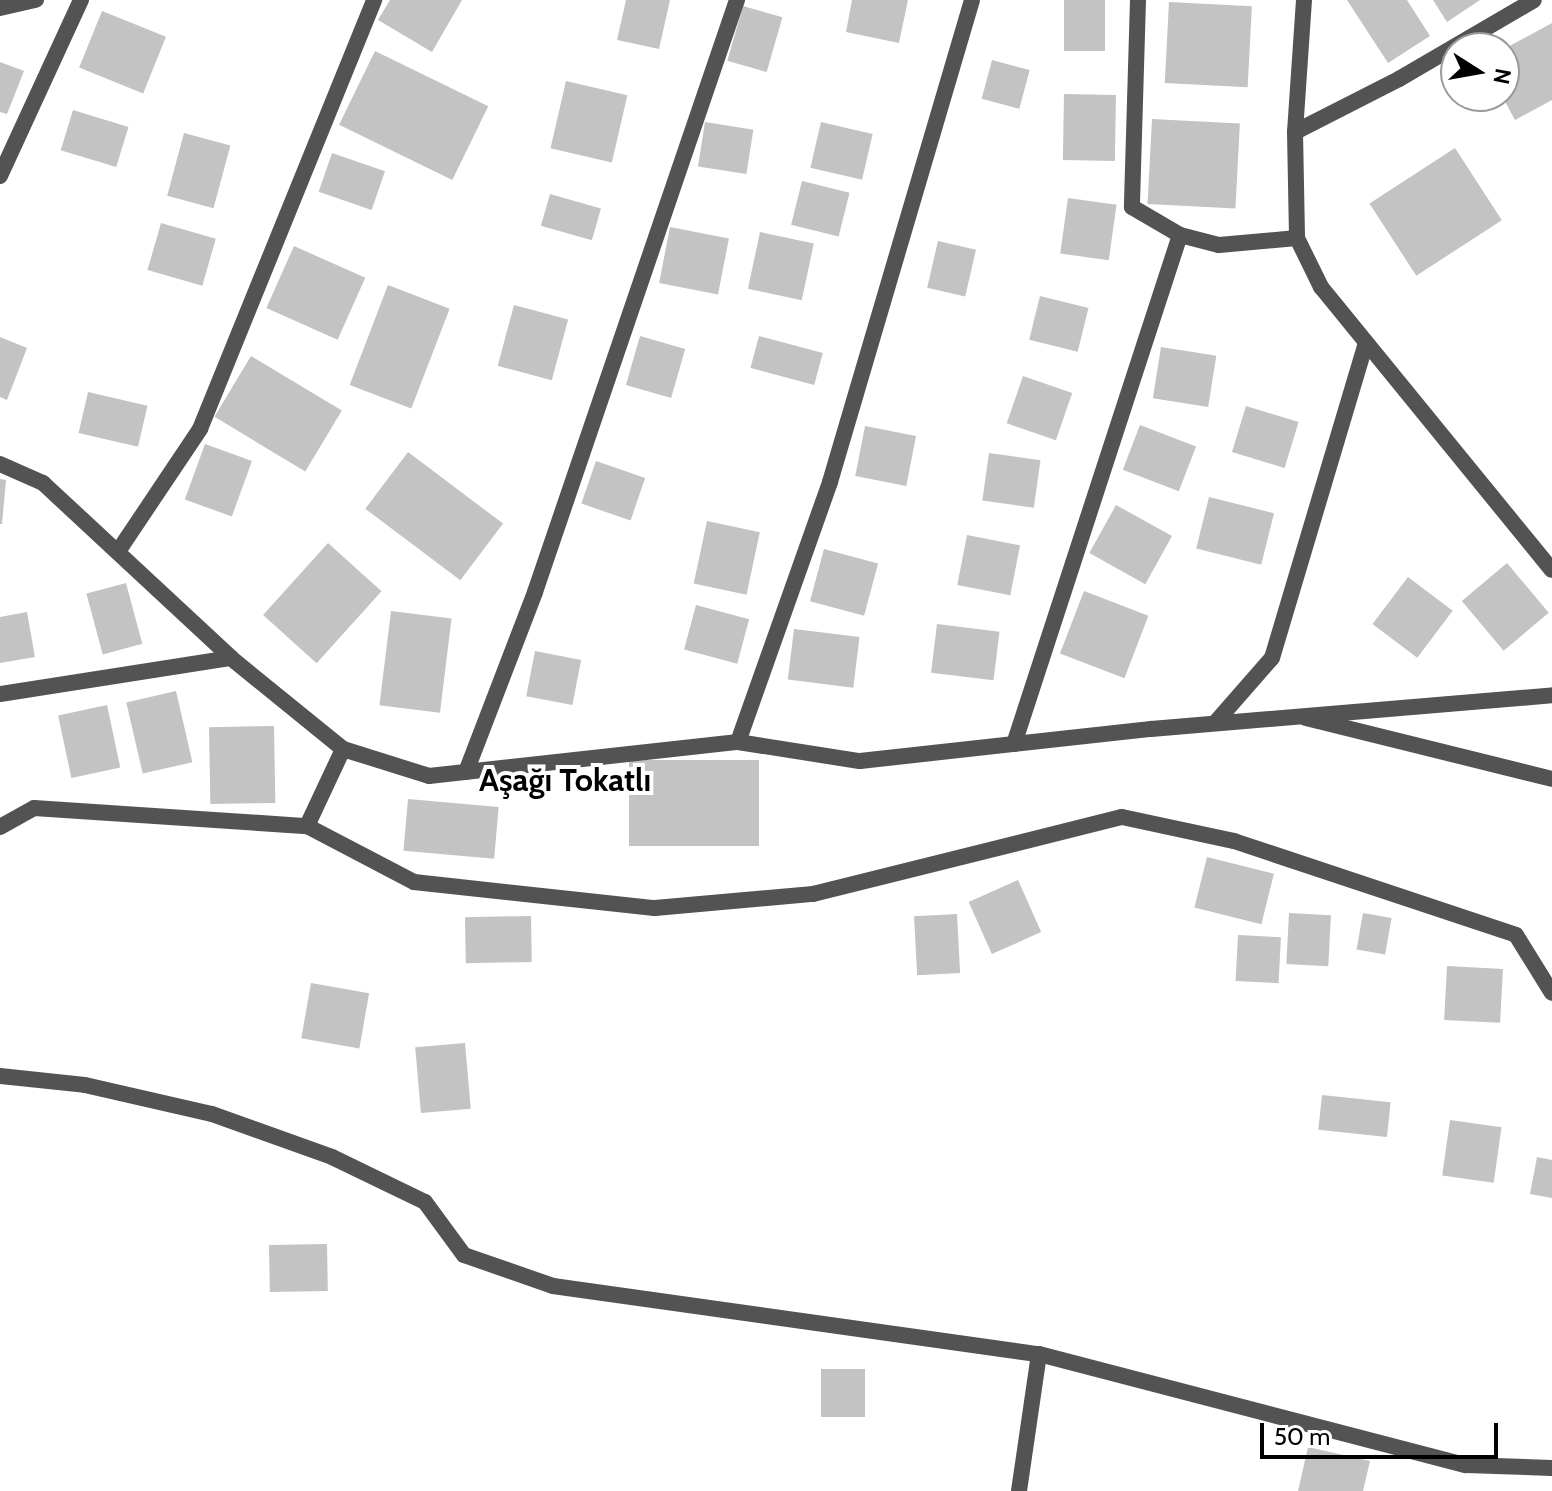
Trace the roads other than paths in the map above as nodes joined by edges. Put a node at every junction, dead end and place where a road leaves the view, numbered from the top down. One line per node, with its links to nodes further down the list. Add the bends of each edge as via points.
1 (36, 0): 9 (street)
2 (81, 0): 11 (street)
3 (374, 0): 16 (street, via 200,429)
4 (737, 0): 26 (street, via 535,592)
5 (972, 0): 23 (street, via 830,482)
6 (1138, 0): 12 (street, via 1132,207)
7 (1304, 0): 10 (street)
8 (1534, 0): 10 (street)
9 (0, 8)
10 (1295, 132): 13 (street)
11 (0, 176)
12 (1180, 235): 13 (street, via 1219,245); 24 (street)
13 (1297, 238): 14 (street, via 1321,287)
14 (1366, 343): 17 (street); 22 (street, via 1272,658)
15 (0, 464): 16 (street, via 43,483)
16 (119, 550): 18 (street)
17 (1552, 570)
18 (231, 658): 19 (street); 25 (street)
19 (0, 694)
20 (1552, 695): 21 (street)
21 (1301, 716): 22 (street); 27 (street)
22 (1215, 723): 24 (street)
23 (738, 742): 24 (street, via 860,761); 26 (street)
24 (1014, 744)
25 (343, 749): 26 (street, via 429,776); 28 (street)
26 (466, 772)
27 (1552, 779)
28 (307, 826): 29 (street, via 34,808); 30 (street, via 414,882 655,908 813,894 1122,817 1234,841 1516,935)
29 (0, 827)
30 (1552, 993)
31 (0, 1076): 32 (street, via 85,1085 212,1114 332,1157 425,1202 464,1255 553,1286)
32 (1039, 1354): 33 (street, via 1466,1465); 34 (street)
33 (1552, 1468)
34 (1019, 1491)

